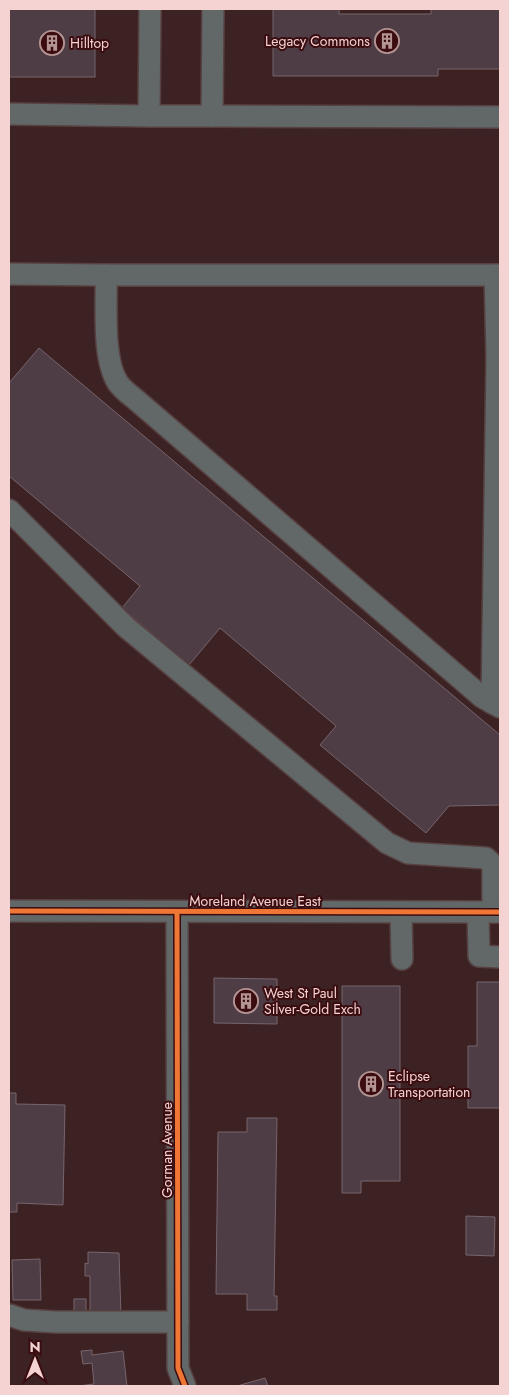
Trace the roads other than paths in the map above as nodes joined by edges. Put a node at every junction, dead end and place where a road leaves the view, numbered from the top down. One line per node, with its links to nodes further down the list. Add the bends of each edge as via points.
1 (150, 9): 4 (street)
2 (213, 9): 5 (street)
3 (9, 114): 4 (street)
4 (149, 116): 5 (street)
5 (212, 116): 6 (street)
6 (500, 117)
7 (9, 274): 8 (street)
8 (106, 276): 9 (street); 11 (street, via 107,348 110,368 119,384 482,697)
9 (498, 276): 11 (street)
10 (9, 510): 12 (street, via 126,627 387,843 408,852 486,858)
11 (496, 705)
12 (497, 875): 16 (street)
13 (9, 911): 14 (street, Moreland Avenue East)
14 (177, 912): 15 (street, Moreland Avenue East); 20 (street, Gorman Avenue)
15 (401, 912): 16 (street, Moreland Avenue East); 18 (street)
16 (490, 913): 17 (street, via 479,956)
17 (500, 957)
18 (402, 959)
19 (9, 1315): 20 (street, via 24,1320 56,1322)
20 (178, 1322): 21 (street, Gorman Avenue, via 178,1368)
21 (185, 1386)

